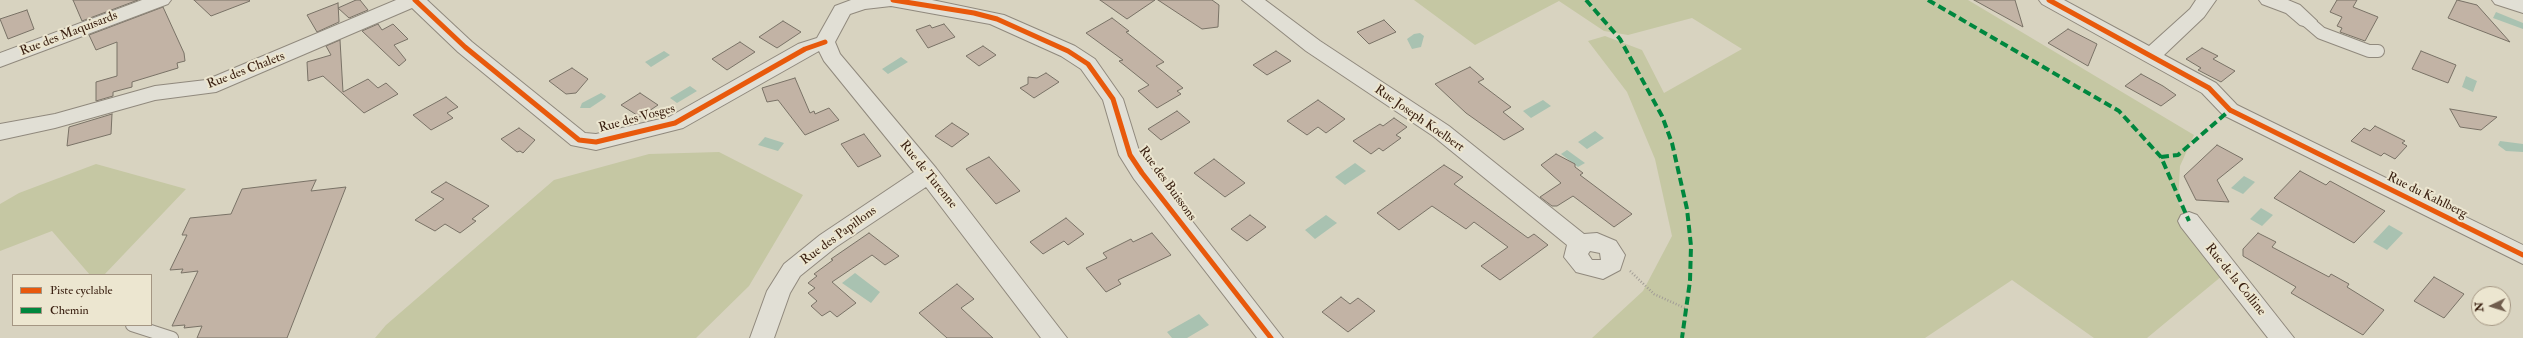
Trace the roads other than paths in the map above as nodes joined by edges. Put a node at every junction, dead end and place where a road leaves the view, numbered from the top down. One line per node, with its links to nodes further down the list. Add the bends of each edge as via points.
1 (161, 0): 16 (street, Rue des Maquisards)
2 (414, 0): 13 (street, Rue des Vosges, via 465,47 579,140 596,142 675,123 805,49); 17 (street, Rue des Chalets, via 209,87 155,93 55,121)
3 (889, 0): 10 (street)
4 (893, 0): 26 (street, Rue des Buissons, via 997,19 1068,51 1088,64 1113,99 1130,155 1138,167)
5 (1252, 0): 20 (street, Rue Joseph Koelbert, via 1313,46 1441,131)
6 (2049, 0): 15 (street, Rue du Kahlberg)
7 (2206, 0): 15 (street, via 2197,13)
8 (2269, 0): 12 (street, via 2293,9)
9 (2502, 0): 11 (street)
10 (839, 5): 13 (street)
11 (2523, 7)
12 (2307, 21): 14 (lane, via 2321,33 2370,51)
13 (825, 42): 18 (street, Rue de Turenne, via 831,56)
14 (2378, 51)
15 (2151, 56): 21 (street, Rue du Kahlberg, via 2209,88 2230,110)
16 (0, 60)
17 (0, 132)
18 (928, 174): 24 (street, Rue des Papillons, via 828,241 792,270 779,291); 25 (street, Rue de Turenne)
19 (2190, 221): 27 (street, Rue de la Colline)
20 (1581, 244)
21 (2523, 255)
22 (135, 326): 23 (lane)
23 (172, 338)
24 (762, 338)
25 (1054, 338)
26 (1271, 338)
27 (2282, 338)

